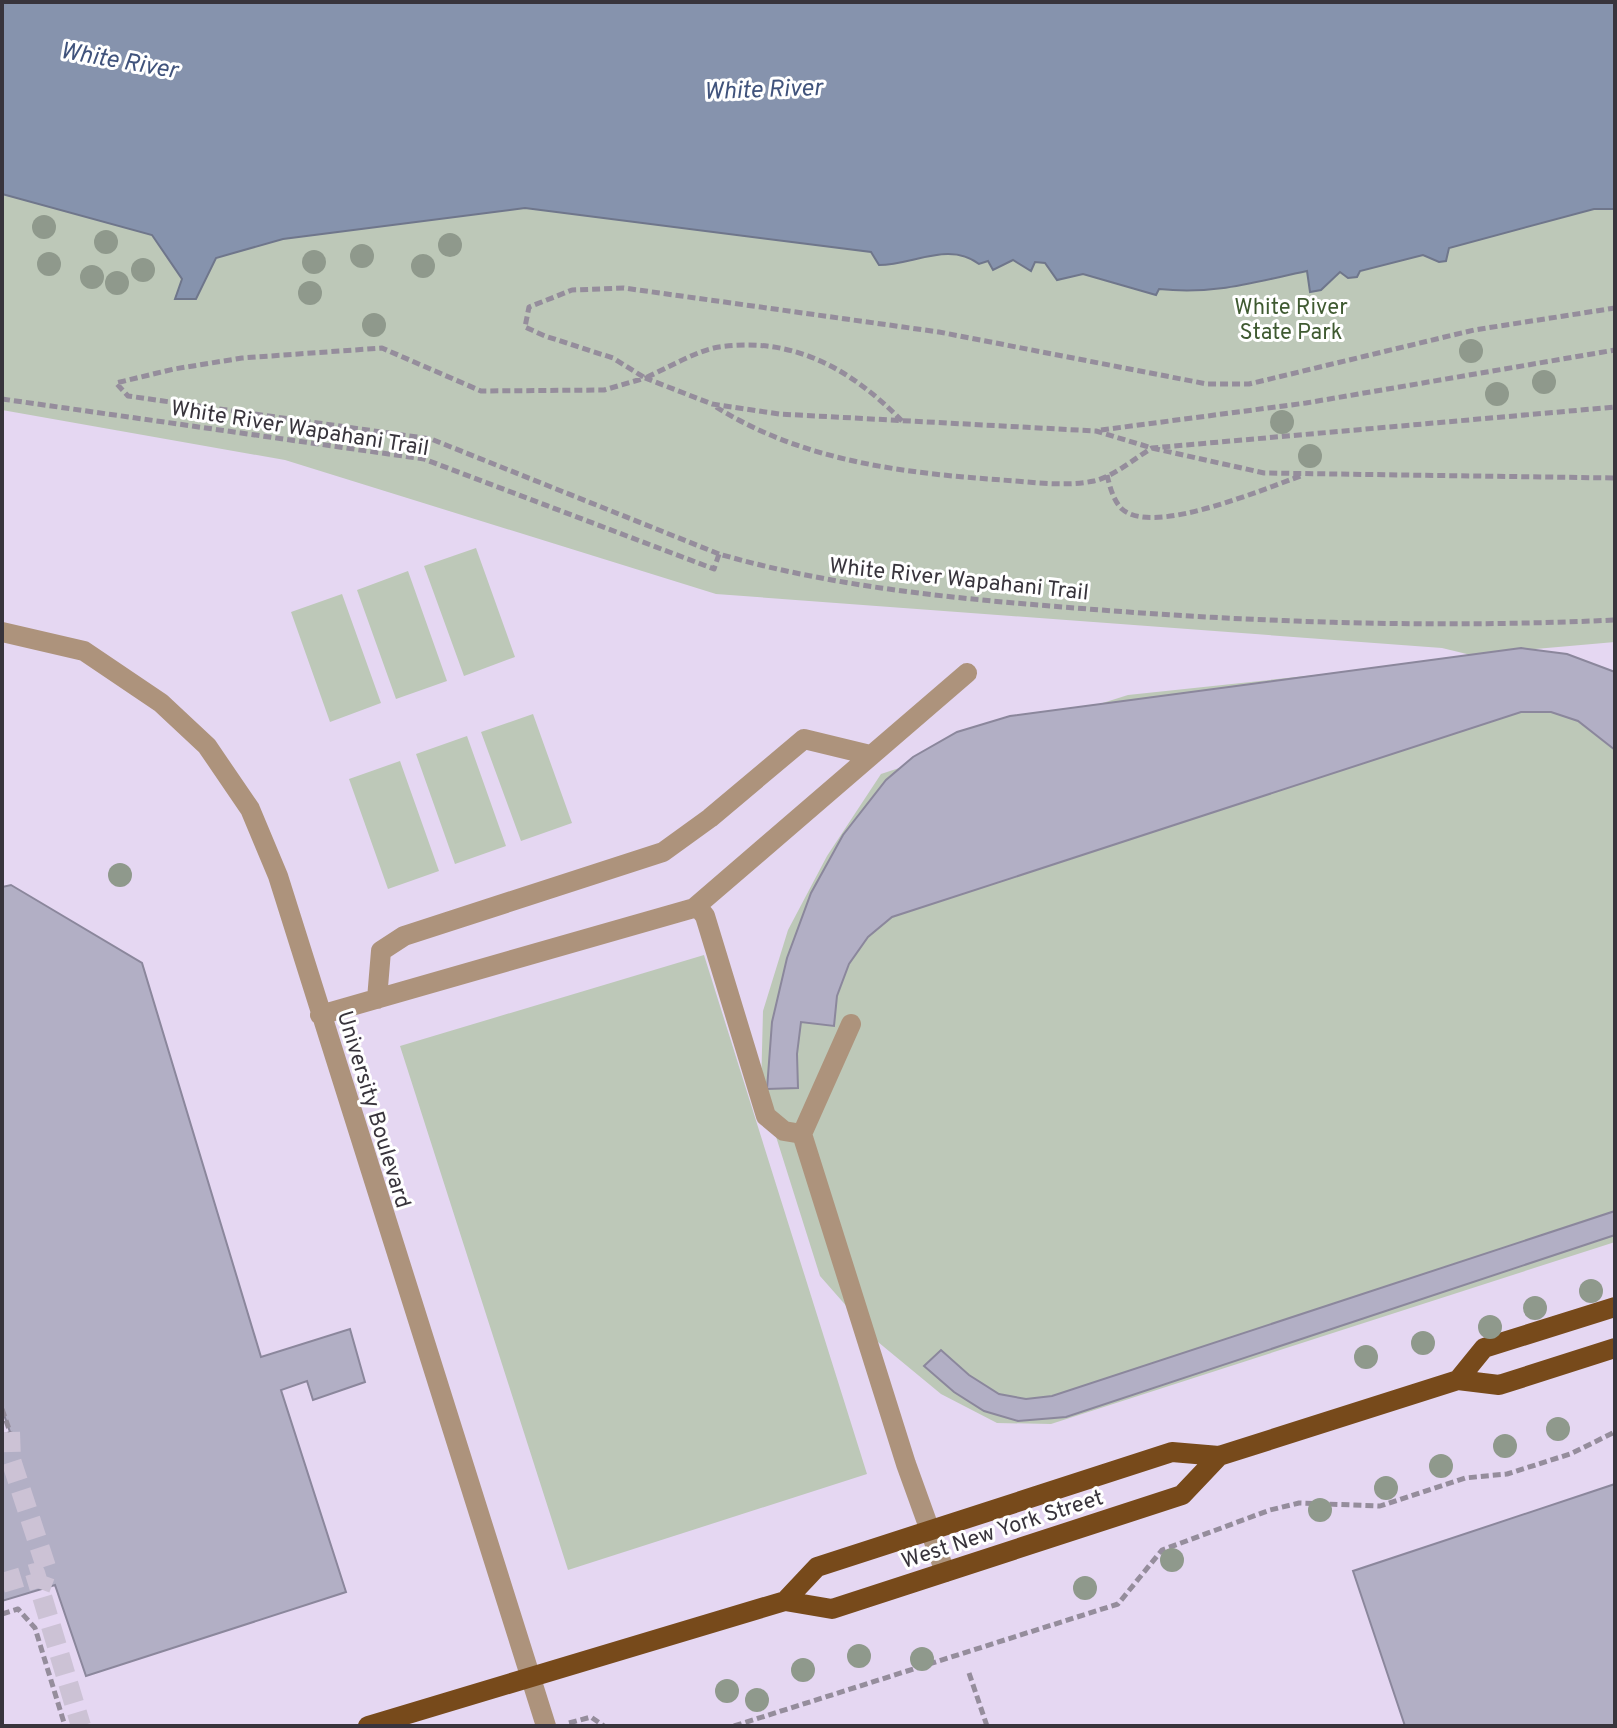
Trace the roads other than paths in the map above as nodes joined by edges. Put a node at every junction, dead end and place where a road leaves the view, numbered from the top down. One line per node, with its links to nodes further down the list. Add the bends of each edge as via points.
1 (2, 632): 6 (street, University Boulevard, via 84,651 161,703 207,746 250,809 278,876)
2 (967, 673): 3 (street)
3 (870, 755): 4 (street); 5 (street, via 804,739 663,852 404,936 381,951)
4 (697, 906): 5 (street); 8 (street, via 705,916 766,1116 784,1131)
5 (377, 999): 6 (street)
6 (320, 1015): 16 (street, University Boulevard)
7 (851, 1024): 8 (street)
8 (802, 1134): 13 (street, via 906,1464)
9 (1615, 1307): 11 (main road, via 1484,1348)
10 (1615, 1348): 11 (main road, West New York Street, via 1499,1385)
11 (1458, 1380): 12 (main road, West New York Street)
12 (1219, 1456): 13 (main road, West New York Street, via 1172,1452); 14 (main road, West New York Street, via 1182,1495)
13 (932, 1530): 14 (street); 15 (main road, West New York Street, via 817,1567)
14 (945, 1572): 15 (main road, West New York Street, via 832,1609)
15 (785, 1601): 16 (main road, West New York Street)
16 (530, 1677): 17 (main road, West New York Street); 18 (street, University Boulevard)
17 (368, 1726)
18 (546, 1726)

